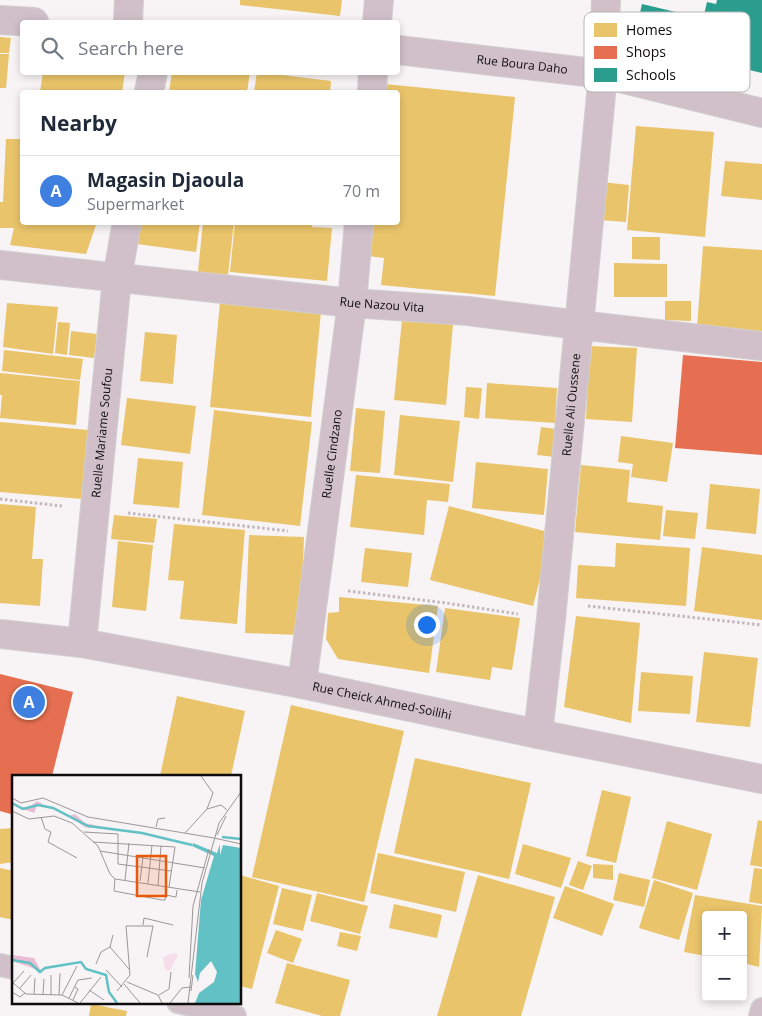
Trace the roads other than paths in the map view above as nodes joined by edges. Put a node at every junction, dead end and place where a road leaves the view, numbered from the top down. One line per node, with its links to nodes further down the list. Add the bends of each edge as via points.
1 (130, 0): 4 (street)
2 (379, 0): 5 (street)
3 (0, 20): 6 (street)
4 (128, 20)
5 (377, 20)
6 (20, 21)
7 (400, 50): 8 (street, Rue Boura Daho)
8 (584, 72)
9 (152, 75): 11 (street)
10 (374, 75): 12 (street)
11 (149, 90)
12 (372, 90)
13 (601, 92): 21 (street, Ruelle Ali Oussene)
14 (676, 92): 15 (street, Rue Boura Daho)
15 (762, 113)
16 (126, 225): 19 (street, Ruelle Mariame Soufou)
17 (359, 225): 20 (street, Ruelle Cindzano)
18 (0, 266): 19 (street, Rue Nazou Vita)
19 (117, 278): 20 (street, Rue Nazou Vita); 24 (street, Ruelle Mariame Soufou)
20 (352, 303): 21 (street, Rue Nazou Vita, via 468,310); 25 (street, Ruelle Cindzano)
21 (579, 326): 22 (street, Rue Nazou Vita); 26 (street, Ruelle Ali Oussene)
22 (762, 346)
23 (0, 634): 24 (street, Rue Cheick Ahmed-Soilihi)
24 (82, 643): 25 (street, Rue Cheick Ahmed-Soilihi)
25 (302, 684): 26 (street, Rue Cheick Ahmed-Soilihi)
26 (538, 734): 27 (street, Rue Cheick Ahmed-Soilihi)
27 (762, 779)
28 (186, 1004): 30 (lane)
29 (762, 1009): 31 (lane)
30 (235, 1016)
31 (760, 1016)

